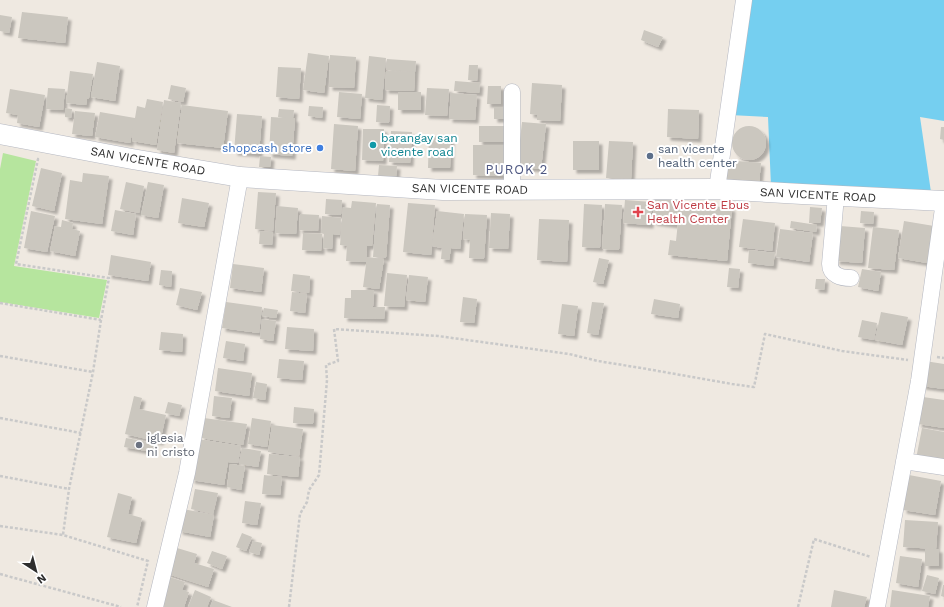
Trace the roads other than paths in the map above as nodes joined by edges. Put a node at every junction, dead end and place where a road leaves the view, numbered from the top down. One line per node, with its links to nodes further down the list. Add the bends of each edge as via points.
1 (744, 0): 5 (street)
2 (512, 92): 6 (street)
3 (0, 134): 4 (street, SAN VICENTE ROAD)
4 (240, 177): 6 (street, SAN VICENTE ROAD, via 443,190); 12 (street, via 187,473)
5 (717, 189): 6 (street, SAN VICENTE ROAD); 7 (street, SAN VICENTE ROAD)
6 (512, 190)
7 (836, 196): 8 (street, SAN VICENTE ROAD); 9 (street, via 830,269 836,275)
8 (944, 201): 10 (street, via 919,381)
9 (851, 278)
10 (904, 461): 11 (street); 13 (street)
11 (944, 467)
12 (155, 607)
13 (877, 607)

